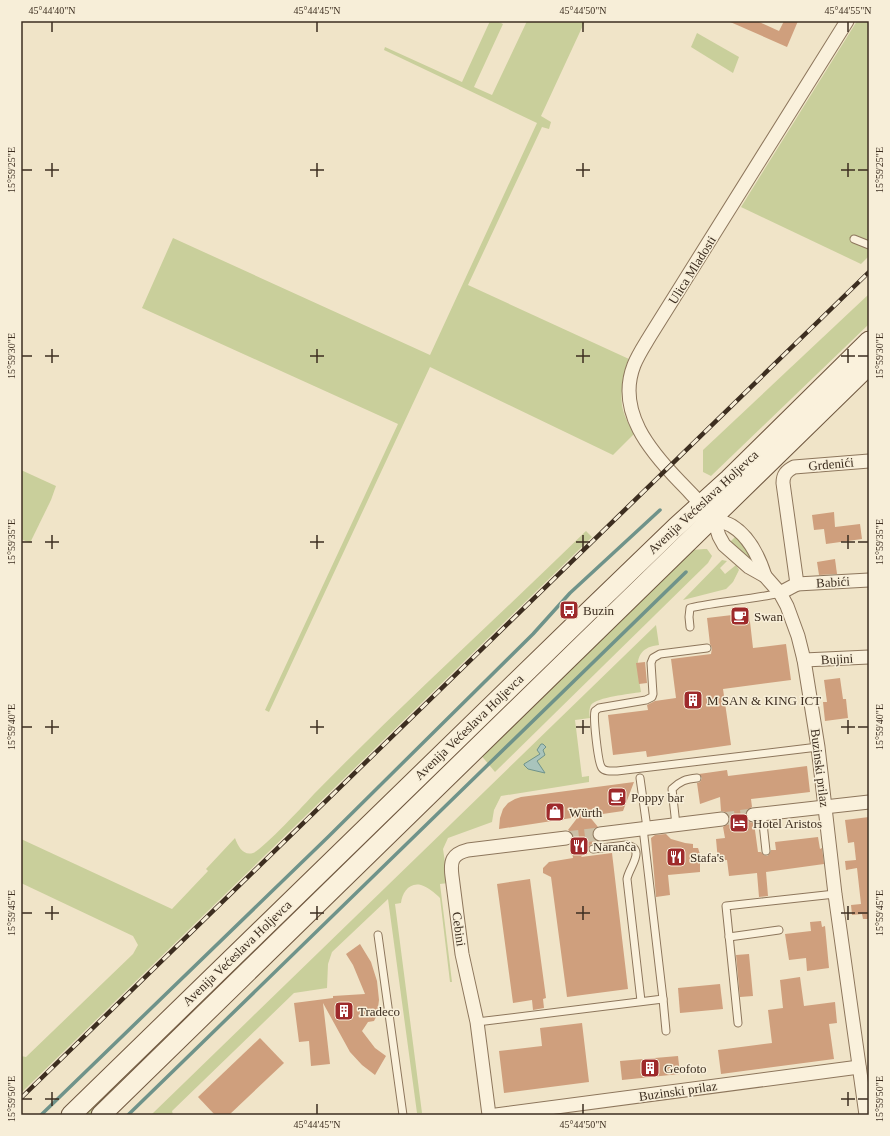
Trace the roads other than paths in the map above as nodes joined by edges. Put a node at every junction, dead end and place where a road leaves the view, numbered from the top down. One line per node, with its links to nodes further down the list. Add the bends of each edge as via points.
1 (847, 21): 7 (street, Ulica Mladosti, via 650,336 634,366 629,396 634,419 650,447)
2 (854, 239): 3 (lane)
3 (869, 245)
4 (869, 341): 7 (main road, Avenija Većeslava Holjevca, via 729,479)
5 (869, 365): 7 (main road, Avenija Većeslava Holjevca)
6 (869, 461): 10 (street, Grdenići, via 794,467 785,472 783,477)
7 (707, 511): 8 (street, Buzinski prilaz, via 724,544 749,567); 8 (street, Buzinski prilaz, via 739,531 753,547); 40 (main road, Avenija Većeslava Holjevca, via 589,611); 41 (main road, Avenija Većeslava Holjevca)
8 (765, 576): 11 (street, Buzinski prilaz)
9 (869, 580): 10 (street, Babići)
10 (797, 584): 11 (street)
11 (780, 593): 12 (lane, via 690,608); 15 (street, Buzinski prilaz, via 793,621)
12 (690, 627)
13 (708, 648): 16 (lane, via 660,654 650,663 652,697 595,710 599,764 602,768 606,771 617,771)
14 (869, 657): 15 (street, Bujini)
15 (804, 660): 16 (street, Buzinski prilaz)
16 (818, 747): 20 (street, Buzinski prilaz)
17 (640, 778): 24 (lane)
18 (697, 778): 23 (lane, via 684,779 672,789)
19 (869, 802): 20 (street)
20 (825, 807): 21 (street); 29 (street, Buzinski prilaz)
21 (758, 814): 28 (lane)
22 (722, 819): 23 (street)
23 (676, 825): 24 (street)
24 (645, 828): 25 (street); 33 (lane)
25 (600, 834)
26 (566, 838): 35 (street, Cebini, via 468,850 459,852 452,861 462,954)
27 (593, 849): 34 (lane, via 626,845 635,849 636,858 627,879)
28 (766, 851)
29 (835, 894): 32 (lane, via 726,906); 38 (street, Buzinski prilaz)
30 (780, 930): 32 (lane)
31 (378, 935): 42 (lane)
32 (729, 936): 36 (lane)
33 (663, 999): 34 (lane); 37 (lane)
34 (641, 1001): 35 (lane)
35 (477, 1022): 43 (street, Cebini)
36 (738, 1024)
37 (666, 1031)
38 (859, 1066): 39 (street, Buzinski prilaz); 44 (street, Buzinski prilaz)
39 (866, 1086): 45 (street, Buzinski prilaz)
40 (71, 1115)
41 (101, 1115)
42 (403, 1115)
43 (489, 1115)
44 (498, 1115)
45 (866, 1115)

